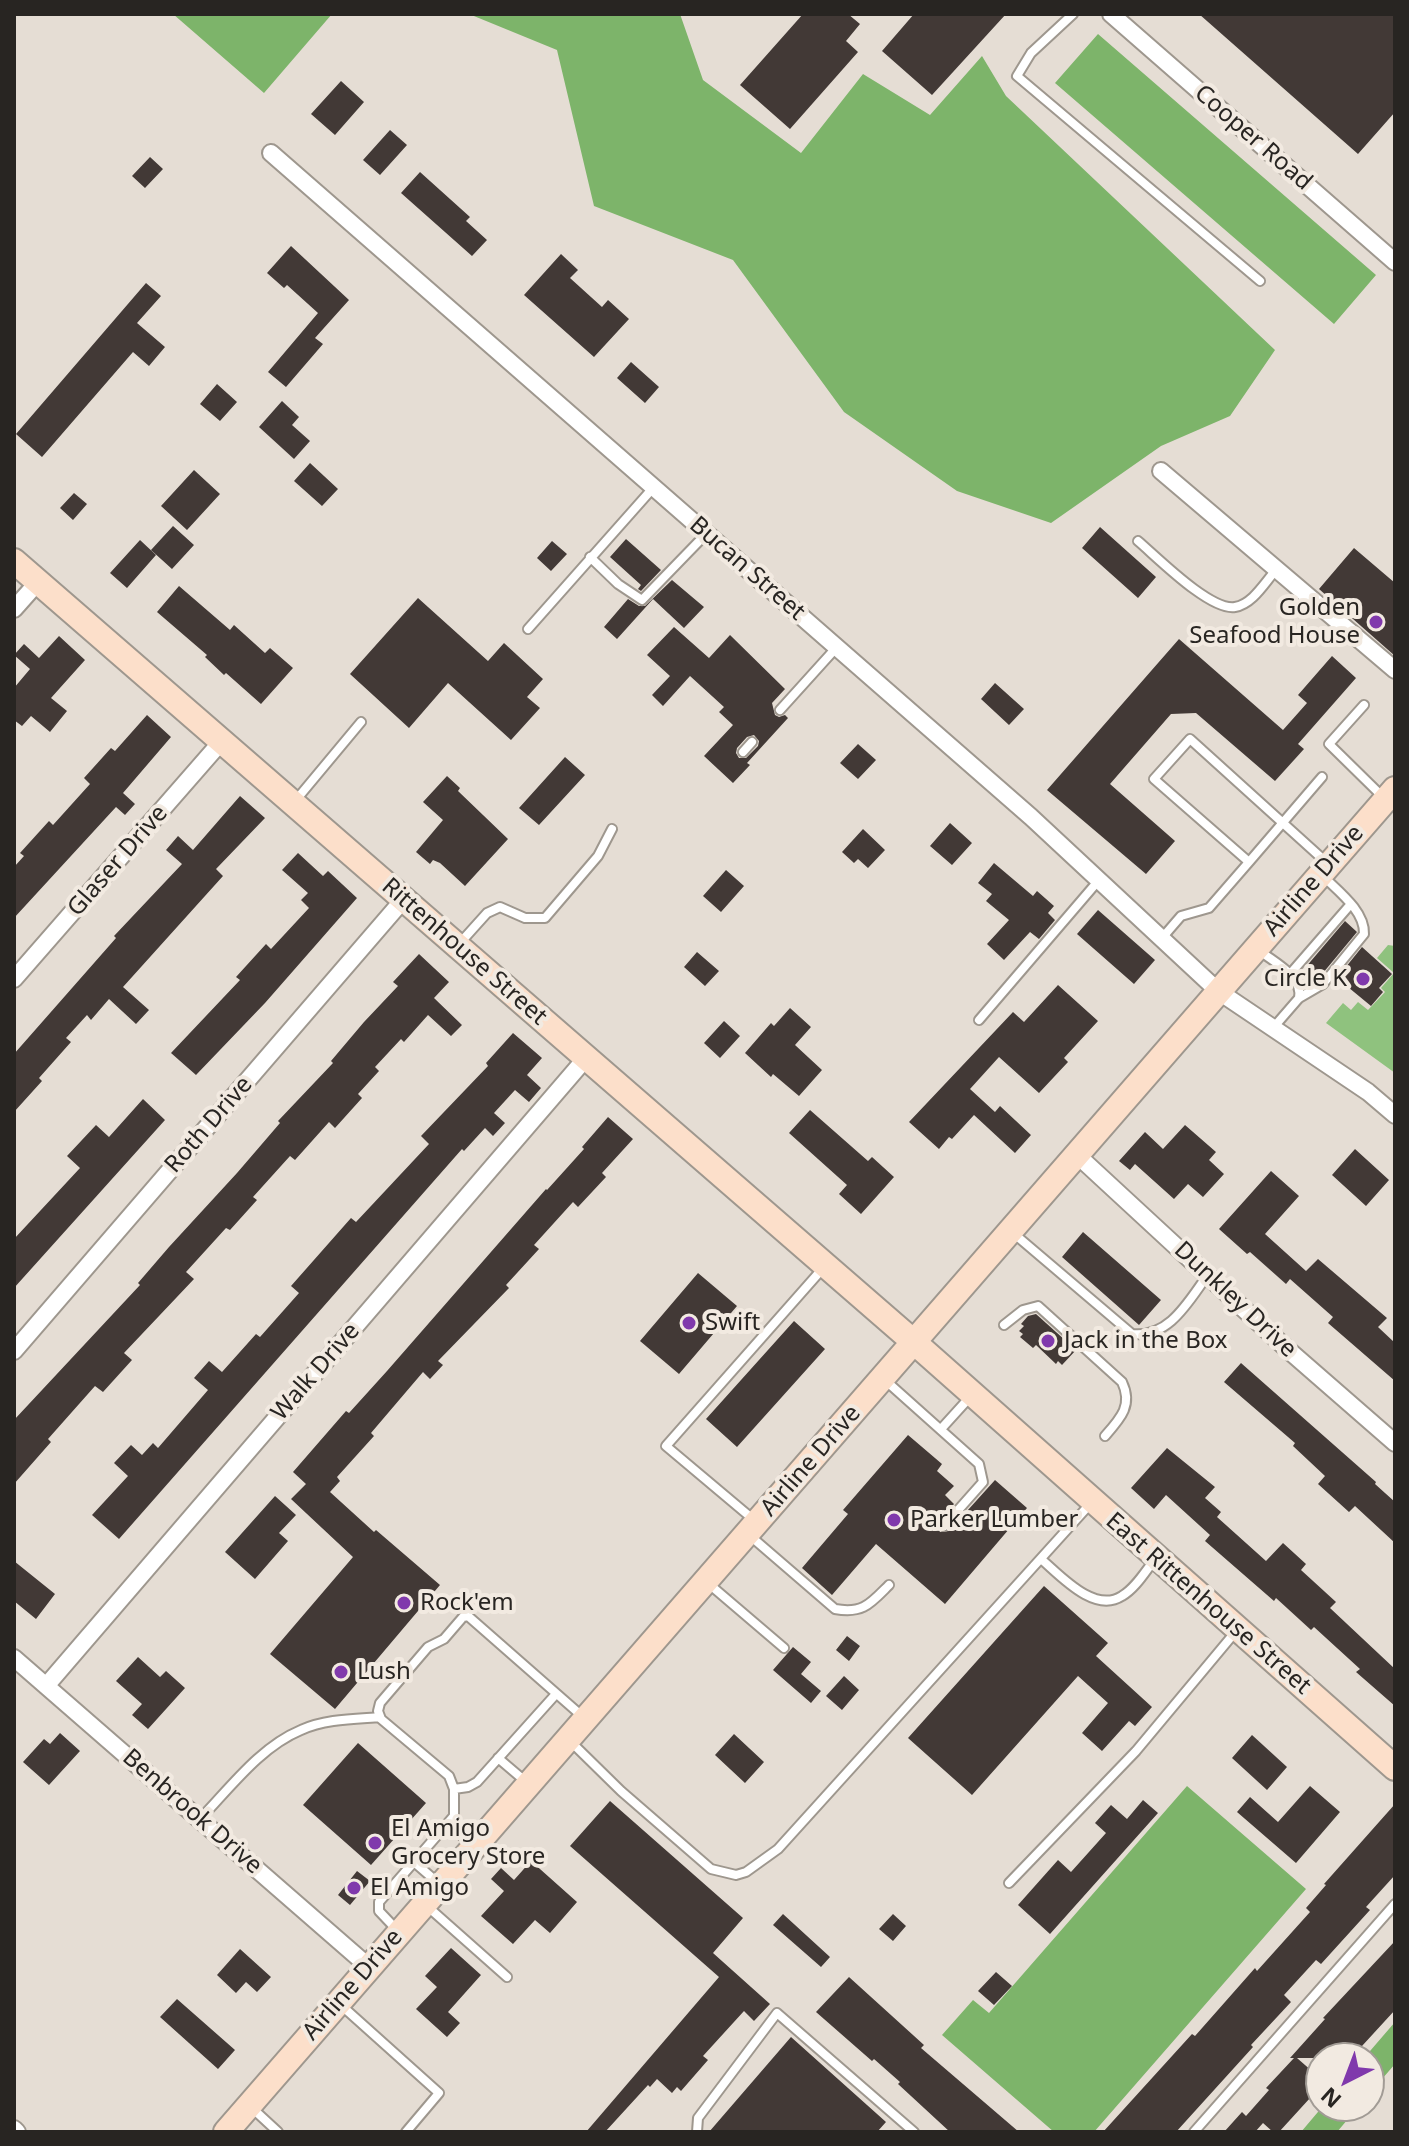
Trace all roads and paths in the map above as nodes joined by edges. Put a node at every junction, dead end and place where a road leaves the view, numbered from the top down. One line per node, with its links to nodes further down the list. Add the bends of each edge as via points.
1 (1073, 14): 5 (lane, via 1031,53 1017,76)
2 (1111, 14): 4 (street, Cooper Road)
3 (271, 153): 7 (street, Bucan Street)
4 (1395, 262)
5 (1260, 281)
6 (1161, 471): 12 (street)
7 (654, 487): 8 (street, Bucan Street); 10 (lane)
8 (706, 533): 10 (lane, via 642,600); 16 (street, Bucan Street)
9 (1138, 541): 12 (lane, via 1209,600 1226,606 1236,607 1254,597)
10 (590, 557): 15 (lane)
11 (14, 561): 13 (street, Rittenhouse Street)
12 (1277, 569): 17 (street)
13 (38, 582): 14 (street); 21 (street, Rittenhouse Street)
14 (14, 609)
15 (528, 629)
16 (837, 647): 19 (lane); 31 (street, Bucan Street)
17 (1395, 670)
18 (1364, 705): 25 (lane, via 1329,744)
19 (780, 710)
20 (361, 722): 26 (lane)
21 (221, 742): 26 (street, Rittenhouse Street); 38 (street, Glaser Drive)
22 (752, 742): 23 (lane)
23 (743, 752)
24 (1322, 777): 27 (lane)
25 (1390, 794): 30 (street, Airline Drive)
26 (293, 804): 32 (street, Rittenhouse Street)
27 (1283, 823): 29 (lane); 29 (lane, via 1190,739 1154,779); 30 (lane)
28 (612, 829): 35 (lane, via 598,856 545,918 525,918 500,907 487,913)
29 (1249, 862): 34 (lane, via 1209,908 1181,916)
30 (1325, 869): 33 (lane); 36 (street, Airline Drive)
31 (1099, 879): 34 (street, Bucan Street); 41 (lane)
32 (403, 900): 35 (street, Rittenhouse Street); 51 (street, Roth Drive)
33 (1350, 905): 37 (lane); 40 (lane, via 1361,918 1364,934 1323,984)
34 (1162, 939): 39 (street, Bucan Street)
35 (457, 946): 43 (street, Rittenhouse Street)
36 (1256, 948): 37 (lane); 39 (street, Airline Drive)
37 (1290, 974): 40 (lane, via 1300,987)
38 (14, 979)
39 (1218, 991): 42 (street, Bucan Street); 45 (street, Airline Drive)
40 (1299, 998): 42 (lane)
41 (979, 1020)
42 (1272, 1029): 44 (street, Bucan Street)
43 (586, 1058): 47 (street, Rittenhouse Street); 67 (street, Walk Drive)
44 (1395, 1115)
45 (1076, 1154): 46 (street, Airline Drive); 48 (street, Dunkley Drive)
46 (1011, 1231): 48 (lane, via 1132,1334 1147,1336 1176,1318); 50 (street, Airline Drive)
47 (825, 1266): 50 (street, Rittenhouse Street); 59 (lane, via 666,1446)
48 (1208, 1276): 56 (street, Dunkley Drive)
49 (1004, 1325): 55 (lane, via 1038,1306 1122,1382 1125,1409)
50 (915, 1343): 52 (street, Airline Drive); 53 (street, East Rittenhouse Street)
51 (14, 1351)
52 (884, 1378): 54 (lane); 59 (street, Airline Drive)
53 (972, 1394): 54 (lane); 57 (street, East Rittenhouse Street)
54 (941, 1429): 58 (lane, via 979,1464 983,1482)
55 (1105, 1436)
56 (1395, 1443)
57 (1092, 1501): 60 (street, East Rittenhouse Street); 61 (lane)
58 (944, 1526)
59 (752, 1528): 62 (street, Airline Drive); 63 (lane, via 835,1609 863,1609)
60 (1157, 1558): 61 (lane, via 1126,1593 1101,1601 1081,1592); 64 (street, East Rittenhouse Street)
61 (1041, 1559): 71 (lane, via 778,1849 746,1872 711,1869)
62 (706, 1581): 65 (lane); 70 (street, Airline Drive)
63 (889, 1585)
64 (1238, 1630): 73 (street, East Rittenhouse Street); 80 (lane, via 1136,1751)
65 (784, 1648)
66 (14, 1658): 67 (street, Benbrook Drive)
67 (46, 1686): 76 (street, Benbrook Drive)
68 (556, 1694): 69 (lane, via 468,1616 428,1647 380,1703); 70 (lane); 72 (lane)
69 (380, 1717): 75 (lane, via 449,1776); 76 (lane, via 301,1730 263,1753)
70 (585, 1720): 71 (street, Airline Drive)
71 (568, 1739): 74 (street, Airline Drive)
72 (498, 1758): 74 (lane); 75 (lane, via 477,1782)
73 (1395, 1768)
74 (529, 1785): 78 (street, Airline Drive)
75 (454, 1789): 77 (lane, via 454,1816)
76 (200, 1819): 84 (street, Benbrook Drive)
77 (447, 1824): 78 (lane); 79 (lane)
78 (475, 1846): 81 (street, Airline Drive)
79 (414, 1862): 81 (lane); 83 (lane, via 379,1902 379,1911)
80 (1009, 1883)
81 (433, 1895): 83 (street, Airline Drive); 85 (lane)
82 (1395, 1904): 93 (lane)
83 (399, 1932): 84 (street, Airline Drive)
84 (369, 1967): 86 (street, Airline Drive)
85 (507, 1977)
86 (339, 2002): 87 (street, Airline Drive); 90 (lane, via 439,2093)
87 (249, 2105): 88 (street, Airline Drive); 89 (lane)
88 (226, 2132)
89 (278, 2132)
90 (406, 2132)
91 (697, 2132): 92 (lane, via 698,2118 777,2013)
92 (914, 2132)
93 (1194, 2132)

